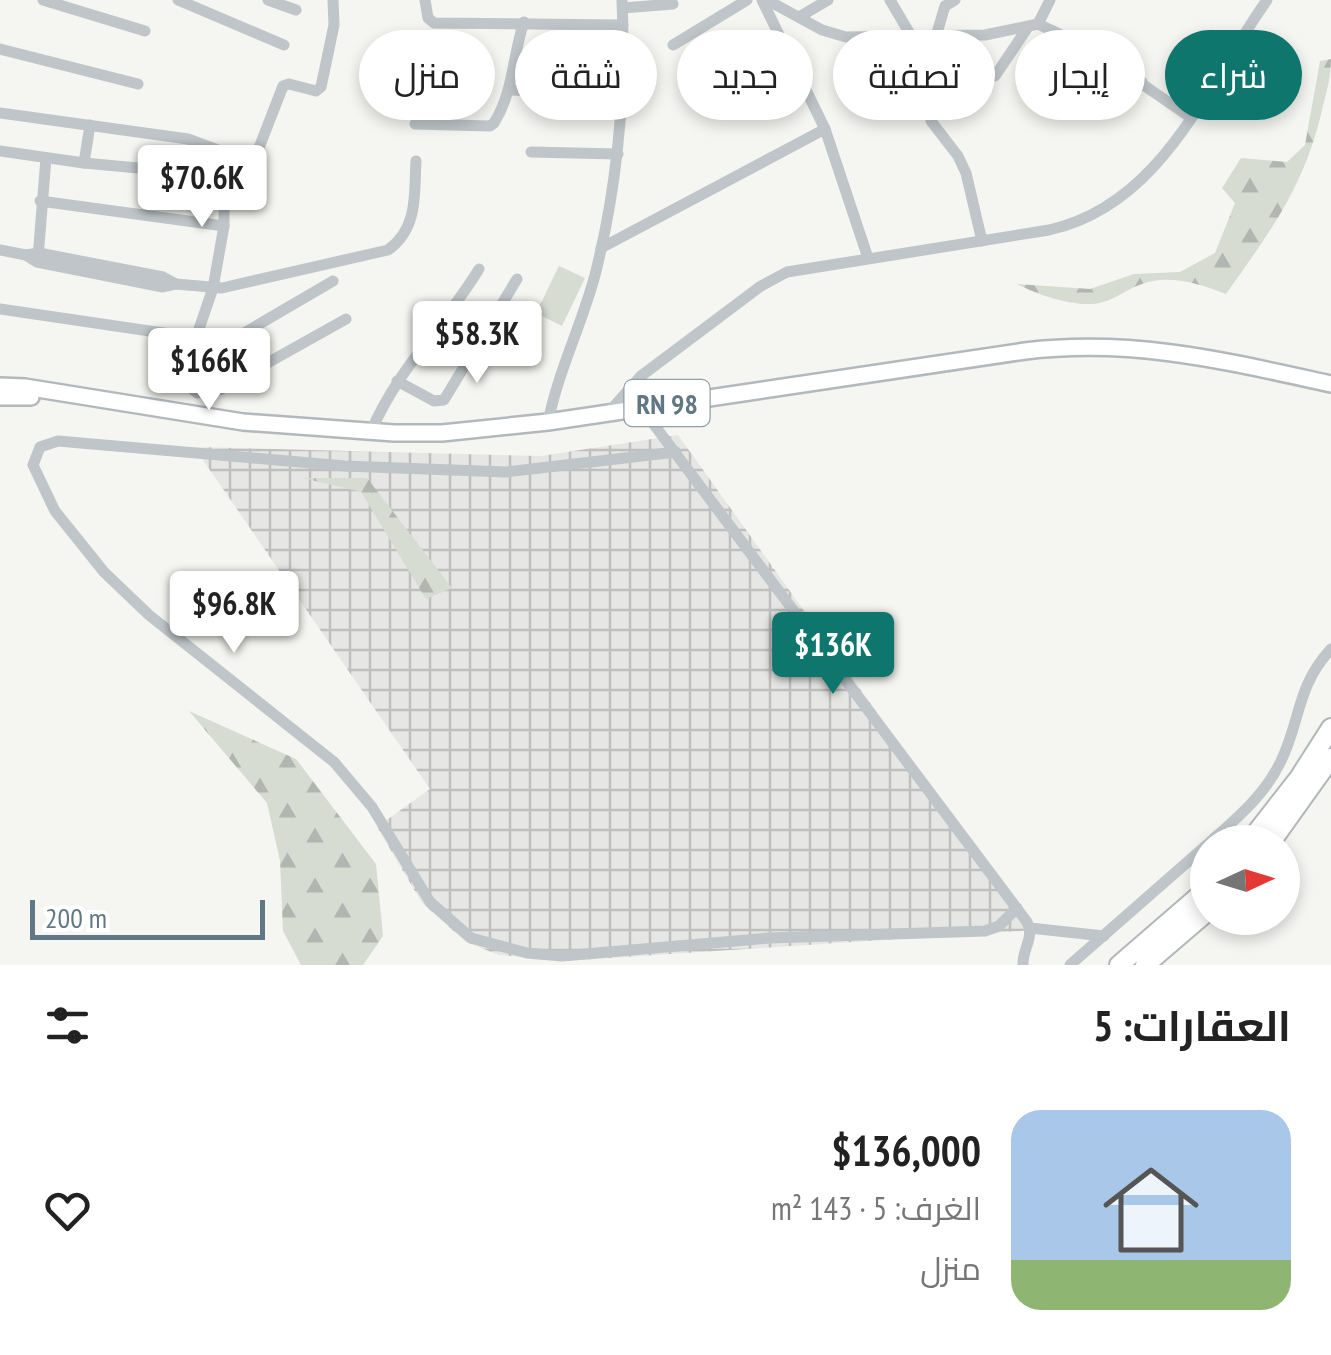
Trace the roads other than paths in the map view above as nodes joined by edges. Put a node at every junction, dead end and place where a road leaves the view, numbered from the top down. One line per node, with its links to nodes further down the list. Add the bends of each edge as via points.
1 (43, 0): 25 (street)
2 (178, 0): 28 (street)
3 (268, 0): 15 (street)
4 (333, 0): 45 (street, via 321,87 283,86 254,158)
5 (425, 0): 17 (street, via 434,22)
6 (747, 0): 29 (street)
7 (764, 0): 16 (street); 39 (street)
8 (828, 0): 16 (street)
9 (890, 0): 21 (street)
10 (1050, 0): 19 (street)
11 (1267, 0): 24 (street)
12 (947, 2): 22 (street)
13 (622, 4): 14 (street); 18 (street)
14 (673, 4)
15 (296, 10)
16 (800, 17): 26 (street)
17 (524, 22): 18 (street); 32 (street)
18 (623, 25): 20 (street)
19 (1033, 26): 23 (street); 27 (street); 50 (street, via 995,76 957,79 930,114 966,172)
20 (623, 30)
21 (908, 30)
22 (938, 30)
23 (1043, 30)
24 (1247, 30)
25 (145, 31)
26 (833, 33)
27 (995, 33)
28 (284, 45)
29 (673, 45)
30 (0, 49): 31 (street)
31 (138, 84)
32 (510, 90): 33 (street); 37 (street, via 490,126)
33 (515, 90)
34 (0, 113): 38 (street)
35 (621, 120): 42 (street)
36 (1188, 120): 50 (street, via 1150,174 1104,210 1064,227)
37 (415, 124)
38 (90, 125): 45 (street, via 188,139); 46 (street)
39 (824, 129): 51 (street); 54 (street)
40 (0, 150): 43 (street)
41 (531, 152): 42 (street)
42 (618, 154): 51 (street)
43 (46, 158): 46 (street); 48 (street)
44 (416, 160): 58 (street, via 415,203 401,238 388,250)
45 (247, 161): 47 (street, via 230,165)
46 (84, 163): 47 (street)
47 (224, 176): 49 (street)
48 (40, 201): 49 (street); 53 (street)
49 (224, 226): 58 (street)
50 (982, 240): 54 (street)
51 (600, 248): 69 (street, via 554,404)
52 (0, 250): 53 (street)
53 (34, 256): 58 (street, via 163,287)
54 (868, 258): 67 (street, via 769,280 641,376)
55 (479, 269): 63 (street)
56 (517, 279): 63 (street, via 444,400)
57 (333, 281): 62 (street)
58 (213, 288): 61 (street)
59 (0, 309): 61 (street)
60 (346, 319): 62 (street, via 213,391 191,390)
61 (197, 338): 62 (street)
62 (191, 364)
63 (397, 382): 70 (street)
64 (0, 386): 70 (main road, RN 98, via 212,418)
65 (1331, 387): 67 (main road, RN 98, via 1175,351 1087,345); 68 (main road, RN 98, via 1164,357 1088,353)
66 (0, 397): 68 (main road, RN 98, via 211,426 394,441 476,438)
67 (609, 412): 69 (main road, RN 98)
68 (646, 414): 71 (street)
69 (556, 420): 70 (main road, RN 98, via 442,433)
70 (371, 432)
71 (676, 452): 80 (street); 80 (street, via 506,472 345,466 58,441 40,447 32,465 55,511 104,572 334,762 372,808 430,902 471,938 562,956 769,938 985,930 1000,926)
72 (1331, 649): 75 (street, via 1304,689 1269,782)
73 (1331, 728): 76 (highway)
74 (1331, 758): 77 (highway)
75 (1228, 825)
76 (1262, 825)
77 (1282, 825)
78 (1190, 859): 83 (street)
79 (1190, 904): 86 (highway)
80 (1017, 908): 82 (street)
81 (1190, 927): 87 (highway)
82 (1030, 928): 83 (street); 84 (street)
83 (1104, 936): 85 (street)
84 (1023, 965)
85 (1070, 965)
86 (1119, 965)
87 (1145, 965)

